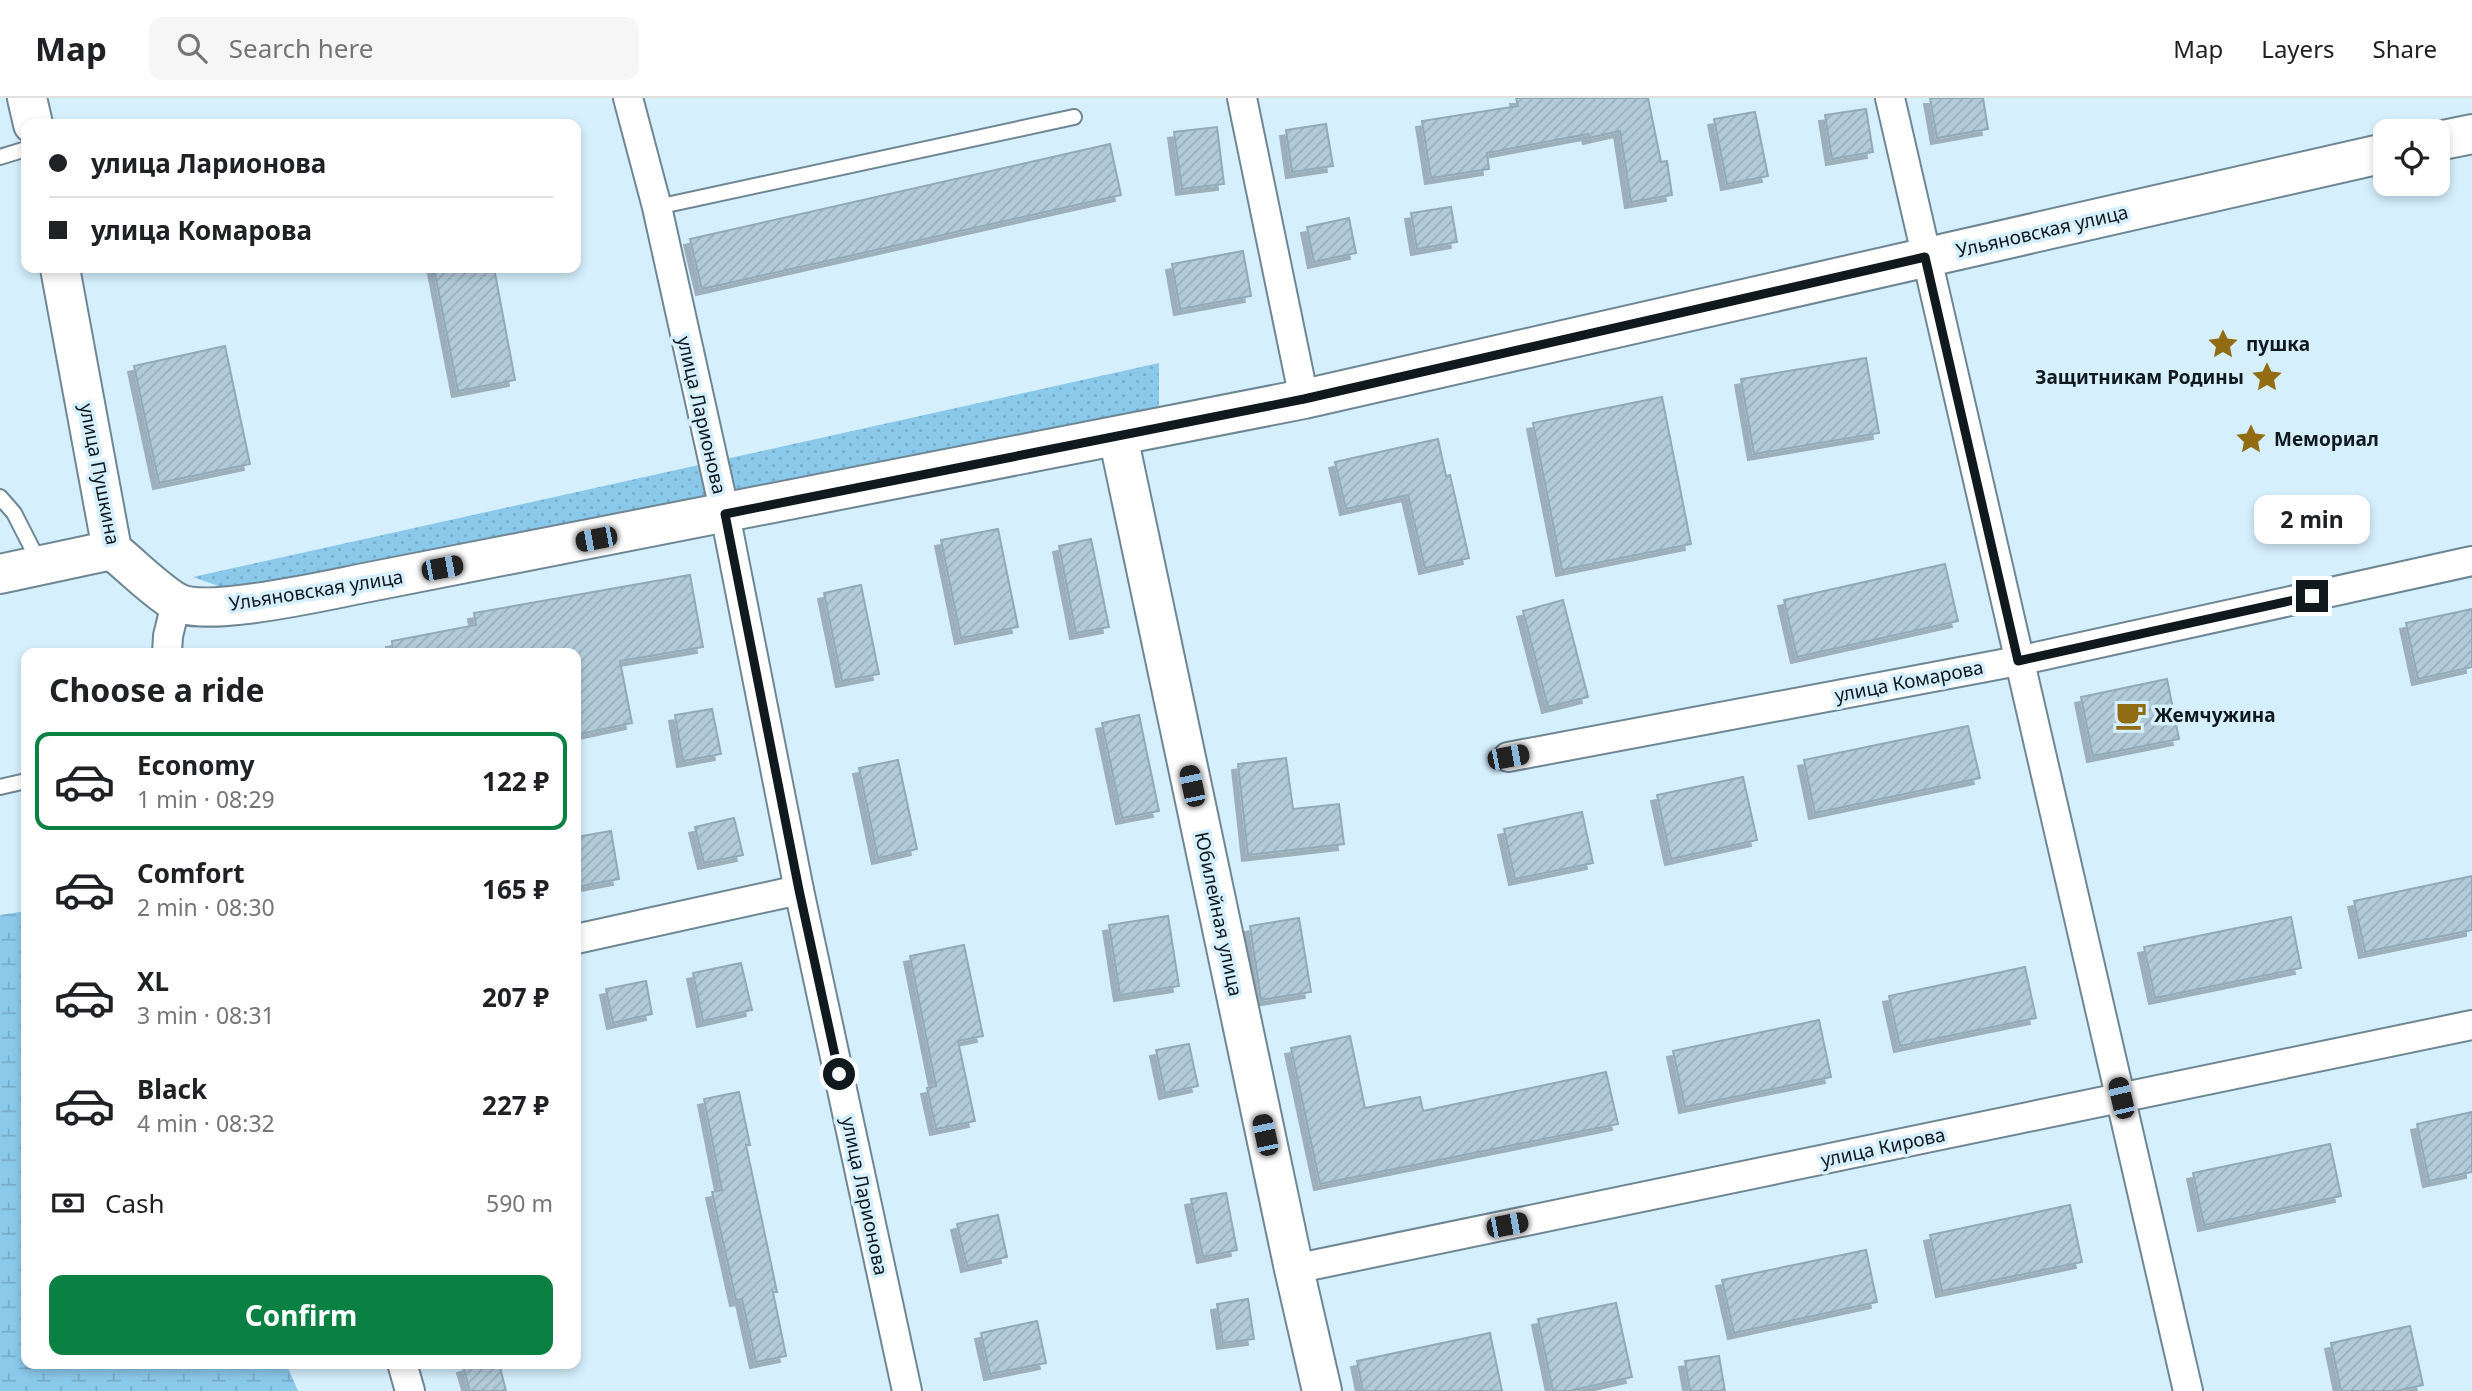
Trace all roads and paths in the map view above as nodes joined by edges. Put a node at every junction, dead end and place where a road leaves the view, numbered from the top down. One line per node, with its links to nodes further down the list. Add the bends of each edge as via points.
1 (27, 98): 6 (street)
2 (628, 98): 12 (street, улица Ларионова)
3 (1242, 98): 15 (street)
4 (1890, 98): 13 (street)
5 (1074, 117): 12 (lane)
6 (32, 119)
7 (2472, 134): 8 (street)
8 (2450, 139)
9 (21, 151): 11 (lane)
10 (2373, 156): 13 (street, Ульяновская улица)
11 (0, 157)
12 (657, 208): 18 (street, улица Ларионова)
13 (1925, 257): 15 (street, Ульяновская улица); 25 (street)
14 (61, 273): 19 (street, улица Пушкина)
15 (1304, 399): 16 (street, Ульяновская улица)
16 (1118, 436): 18 (street, Ульяновская улица); 33 (street, Юбилейная улица)
17 (0, 497): 21 (lane, via 15,513)
18 (725, 514): 23 (street, Ульяновская улица, via 254,604 211,607); 29 (street, улица Ларионова)
19 (112, 550): 21 (street); 23 (street, улица Пушкина)
20 (2472, 561): 25 (street, улица Комарова)
21 (40, 565): 22 (street)
22 (0, 574)
23 (176, 603): 24 (street)
24 (167, 648)
25 (2018, 661): 26 (street, улица Комарова); 32 (street)
26 (1508, 757)
27 (21, 781): 28 (lane)
28 (0, 787)
29 (799, 890): 30 (street); 36 (street, улица Ларионова)
30 (581, 938)
31 (2472, 1025): 32 (street, улица Кирова)
32 (2121, 1098): 33 (street, улица Кирова); 38 (street)
33 (1294, 1269): 37 (street, Юбилейная улица)
34 (404, 1369): 35 (street)
35 (410, 1391)
36 (906, 1391)
37 (1322, 1391)
38 (2188, 1391)

